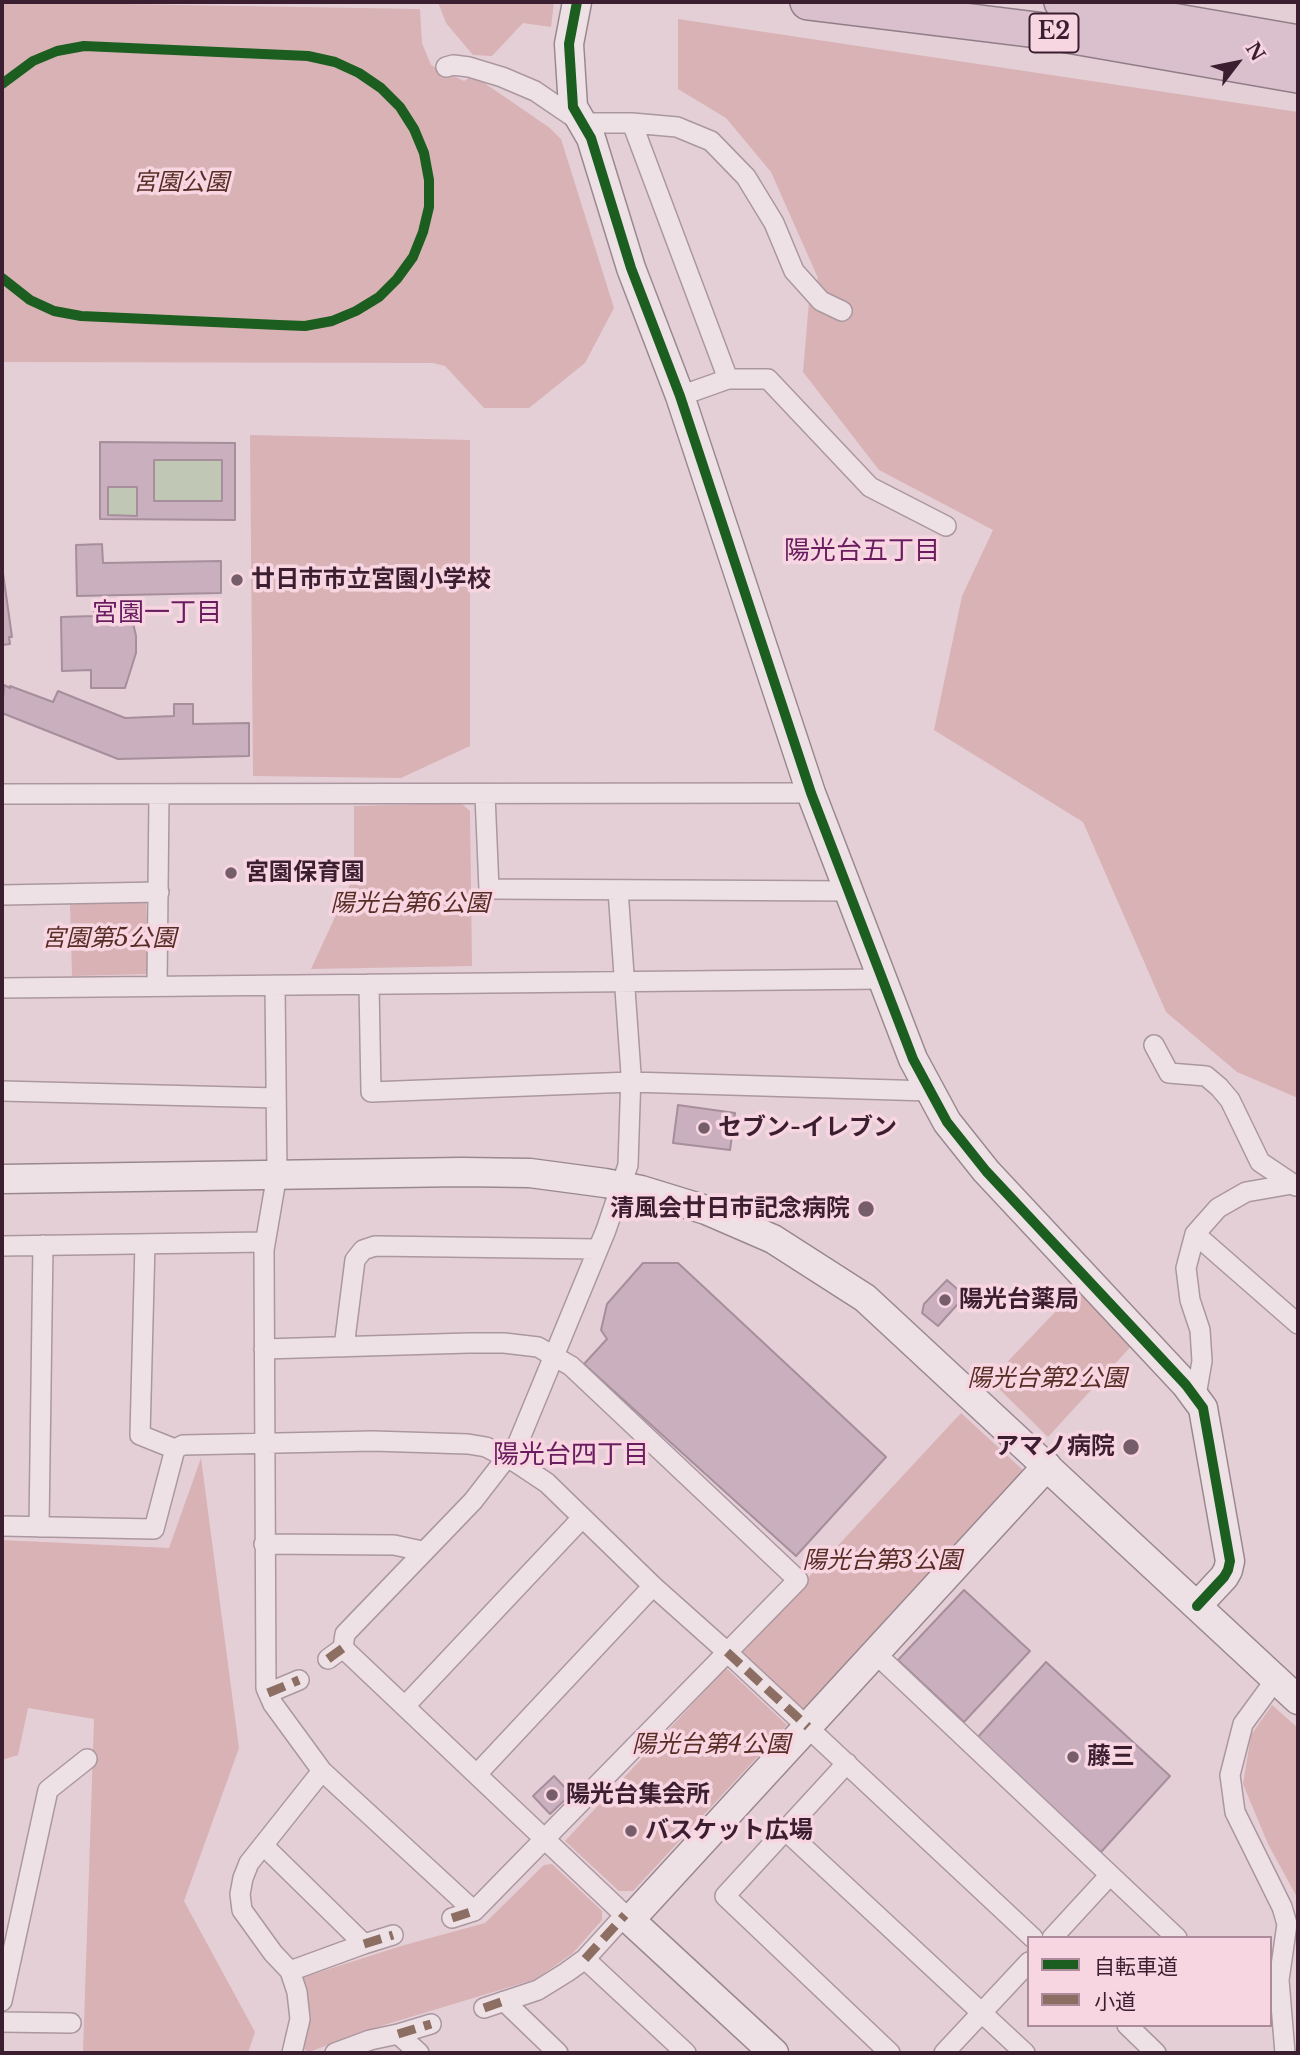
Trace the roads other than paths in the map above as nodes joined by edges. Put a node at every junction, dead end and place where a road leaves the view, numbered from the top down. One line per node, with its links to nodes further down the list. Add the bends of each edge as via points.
1 (577, 2): 7 (street, via 569,44 573,107)
2 (808, 2): 6 (highway, E2, via 1045,31)
3 (1062, 2): 4 (highway, E2)
4 (1298, 43)
5 (446, 67): 7 (street, via 469,67 502,77 535,91)
6 (1298, 75)
7 (582, 123): 8 (street); 11 (street)
8 (632, 123): 9 (street, via 677,127 711,141 746,177 774,223 794,271 821,301); 10 (street)
9 (842, 312)
10 (728, 379): 11 (street); 12 (street, via 768,379 870,487)
11 (680, 396): 13 (street)
12 (946, 526)
13 (811, 793): 16 (street); 18 (street)
14 (2, 794): 15 (street)
15 (159, 794): 16 (street); 19 (street)
16 (485, 795): 17 (street, via 489,889)
17 (618, 890): 18 (street); 22 (street)
18 (848, 891): 21 (street)
19 (159, 892): 20 (street); 25 (street)
20 (2, 895)
21 (882, 979): 22 (street); 30 (street)
22 (625, 982): 23 (street); 28 (street)
23 (369, 984): 24 (street); 28 (street, via 371,1092)
24 (275, 985): 25 (street); 31 (street)
25 (157, 986): 26 (street)
26 (2, 988)
27 (1154, 1045): 35 (street, via 1170,1073 1206,1076 1219,1087 1260,1162)
28 (631, 1082): 30 (street); 34 (street, via 628,1165)
29 (2, 1091): 31 (street)
30 (929, 1091): 46 (street, via 986,1171)
31 (276, 1098): 32 (street)
32 (276, 1174): 33 (street); 34 (street, via 530,1173); 37 (street)
33 (2, 1179)
34 (621, 1186): 41 (street); 50 (street, via 706,1210 815,1264 865,1298)
35 (1295, 1186): 36 (street, via 1246,1192 1218,1208)
36 (1195, 1234): 42 (street); 46 (street, via 1186,1268 1202,1361)
37 (265, 1242): 38 (street); 44 (street)
38 (145, 1244): 39 (street); 48 (street, via 140,1435)
39 (43, 1245): 40 (street); 53 (street)
40 (2, 1246)
41 (597, 1249): 43 (street, via 375,1245 355,1260); 45 (street)
42 (1298, 1324)
43 (344, 1347): 44 (street); 45 (street, via 504,1343 538,1347)
44 (264, 1349): 47 (street)
45 (554, 1356): 49 (street, via 518,1443); 58 (street, via 798,1580)
46 (1196, 1396): 57 (street, via 1203,1408 1230,1561 1224,1577)
47 (264, 1444): 48 (street); 49 (street, via 468,1444); 54 (street)
48 (175, 1449): 53 (street, via 154,1528)
49 (507, 1458): 51 (street, via 547,1483); 55 (street, via 473,1501)
50 (1047, 1466): 57 (street); 59 (street)
51 (582, 1518): 56 (street); 64 (street)
52 (2, 1526): 53 (street)
53 (39, 1527)
54 (264, 1544): 55 (street, via 394,1545); 62 (street)
55 (422, 1551): 64 (street, via 345,1634 336,1653)
56 (653, 1586): 58 (street); 69 (street)
57 (1197, 1606): 60 (street)
58 (727, 1652): 65 (street); 71 (street)
59 (875, 1653): 65 (street); 73 (street)
60 (1276, 1679): 63 (street); 95 (street, via 1243,1724 1231,1783 1235,1812 1287,1924 1279,1980)
61 (299, 1680): 62 (street)
62 (268, 1693): 68 (street)
63 (1298, 1700)
64 (405, 1706): 69 (street)
65 (807, 1727): 67 (street); 76 (street)
66 (87, 1759): 85 (street, via 48,1790)
67 (846, 1763): 70 (street); 78 (street)
68 (322, 1771): 72 (street); 74 (street)
69 (477, 1774): 71 (street)
70 (786, 1831): 88 (street); 102 (street, via 725,1896)
71 (545, 1839): 74 (street); 76 (street)
72 (264, 1846): 81 (street); 84 (street, via 243,1878 242,1910)
73 (1110, 1875): 79 (street); 80 (street)
74 (474, 1911): 75 (street)
75 (452, 1917)
76 (628, 1917): 82 (street); 101 (street)
77 (393, 1935): 81 (street)
78 (1031, 1936)
79 (1054, 1936)
80 (1175, 1936)
81 (364, 1944): 84 (street)
82 (585, 1959): 86 (street, via 538,1990); 100 (street)
83 (1027, 1964): 88 (street)
84 (290, 1971): 96 (street, via 300,2019)
85 (2, 2001)
86 (503, 2001): 87 (street); 99 (street)
87 (484, 2008)
88 (982, 2013): 103 (street); 104 (street)
89 (2, 2022): 90 (street)
90 (71, 2023)
91 (431, 2024): 94 (street)
92 (1128, 2027): 105 (street)
93 (1271, 2027): 95 (street)
94 (398, 2034): 97 (street); 98 (street)
95 (1285, 2046)
96 (292, 2053)
97 (335, 2053)
98 (419, 2053)
99 (558, 2053)
100 (686, 2053)
101 (774, 2053)
102 (890, 2053)
103 (944, 2053)
104 (1025, 2053)
105 (1156, 2053)

